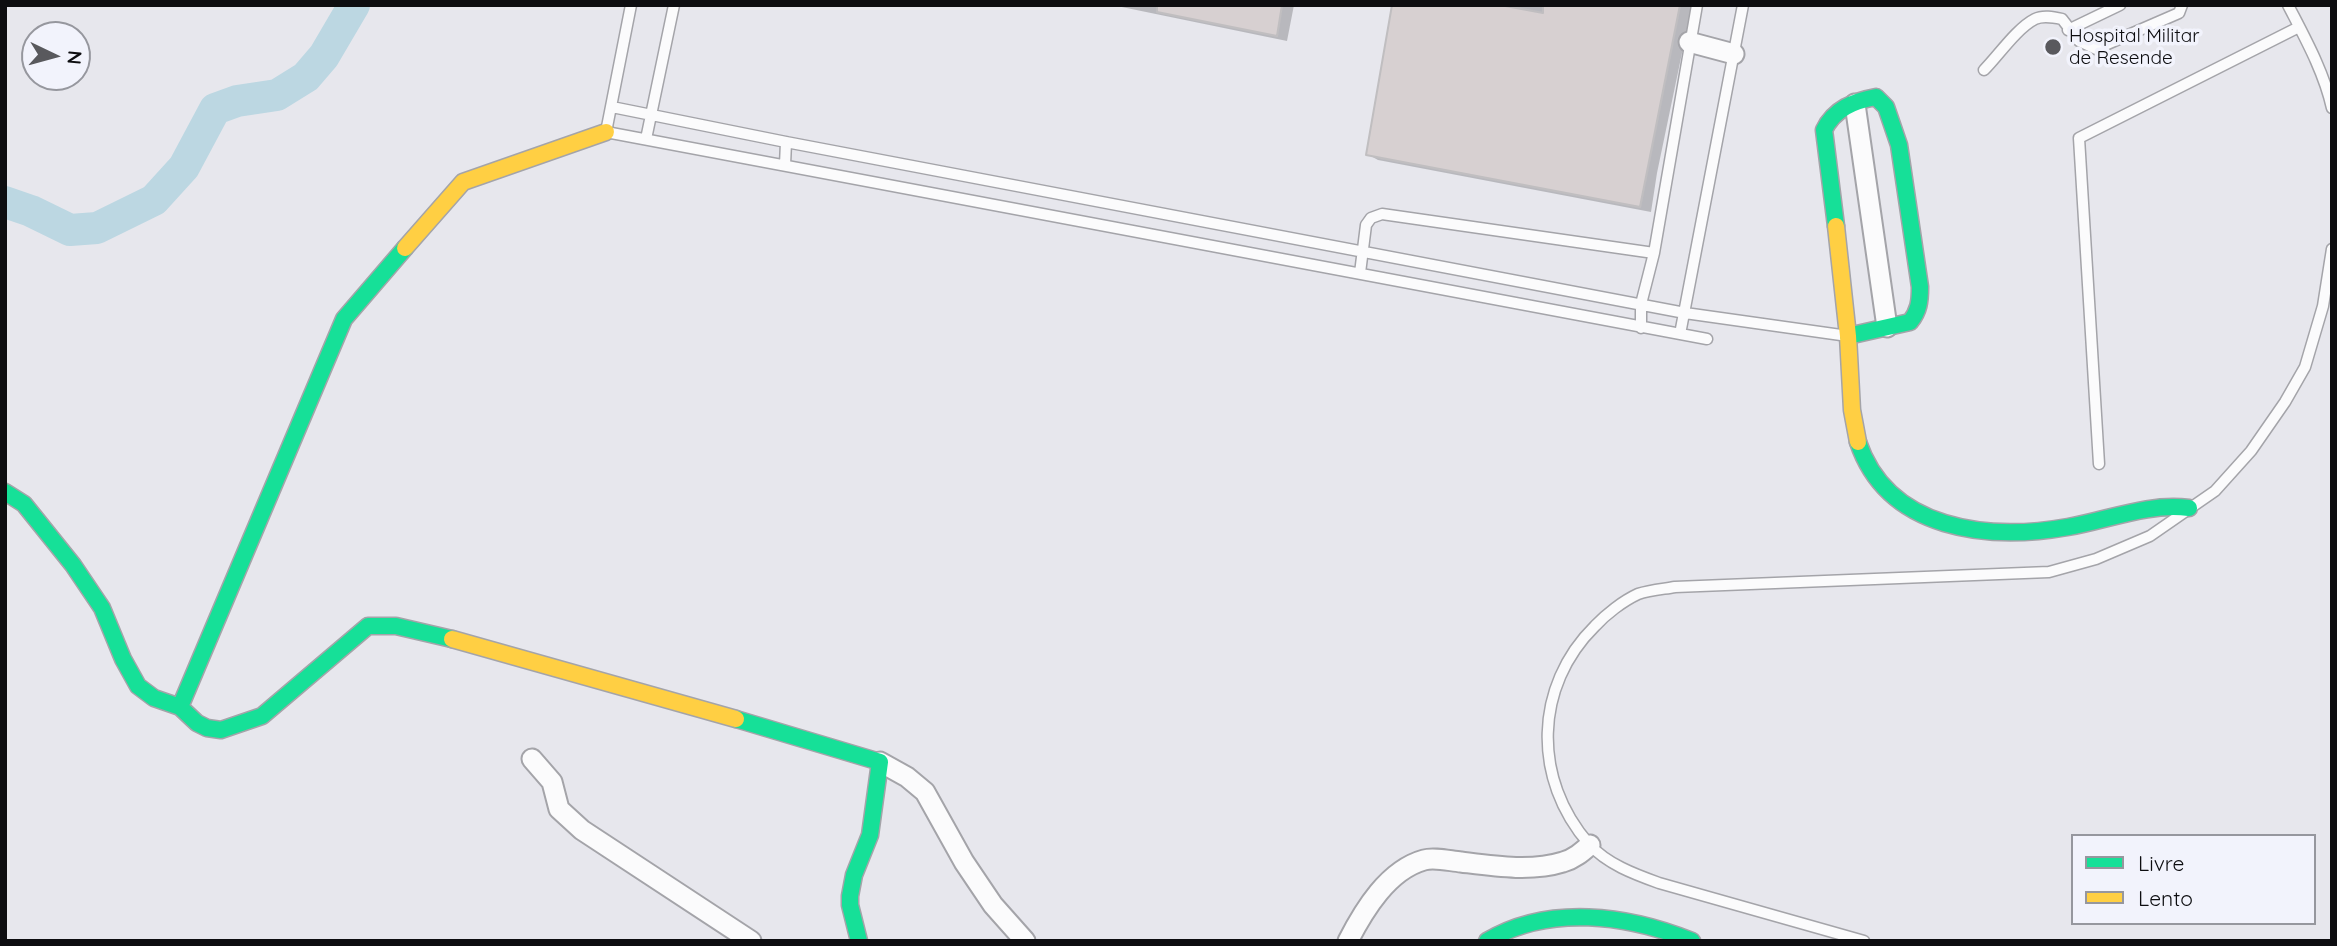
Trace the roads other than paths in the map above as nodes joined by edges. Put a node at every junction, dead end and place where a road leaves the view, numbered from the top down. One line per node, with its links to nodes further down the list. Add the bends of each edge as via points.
1 (631, 5): 14 (lane)
2 (674, 5): 16 (lane)
3 (1697, 5): 10 (lane)
4 (1744, 5): 11 (lane)
5 (2120, 5): 9 (lane)
6 (2182, 5): 9 (lane, via 2179,13 2095,49)
7 (2288, 5): 8 (lane)
8 (2299, 27): 15 (lane); 32 (lane, via 2079,138)
9 (2068, 30): 12 (lane, via 2062,19 2035,19)
10 (1689, 42): 11 (street); 23 (lane)
11 (1734, 54): 26 (lane)
12 (1984, 70)
13 (1855, 104): 27 (street); 27 (street, via 1876,97 1892,120 1920,287 1916,316); 30 (street, via 1836,113 1824,130)
14 (612, 107): 16 (lane); 17 (lane)
15 (2332, 108)
16 (652, 116): 18 (lane); 19 (lane)
17 (606, 132): 18 (lane); 35 (street, via 463,182 344,319)
18 (646, 139): 20 (lane)
19 (786, 142): 20 (lane); 22 (lane)
20 (785, 165): 24 (lane)
21 (2332, 249): 34 (lane, via 2323,306 2305,367 2251,451 2215,491)
22 (1362, 253): 23 (lane, via 1366,225 1382,214); 24 (lane); 25 (lane)
23 (1654, 253): 25 (lane)
24 (1360, 273): 28 (lane)
25 (1641, 304): 26 (lane); 28 (lane)
26 (1685, 313): 29 (lane); 30 (lane)
27 (1887, 327): 30 (street)
28 (1641, 328): 29 (lane)
29 (1680, 334): 31 (lane)
30 (1848, 336): 34 (street, via 1854,435 1887,492 1914,510 1948,527 1989,532 2072,527 2154,505)
31 (1707, 339)
32 (2099, 464)
33 (5, 492): 35 (street, via 24,504 73,565 102,608 138,685 154,698)
34 (2189, 508): 38 (lane, via 2150,536 2096,559 2049,572 1727,583 1638,594 1605,616 1578,643 1559,676 1549,713 1548,759 1557,795)
35 (180, 707): 37 (street, via 197,723 221,730 262,716 368,626 379,624 760,724)
36 (532, 759): 39 (street, via 552,782 559,809 582,830)
37 (880, 762): 40 (street, via 870,835 850,896); 41 (street, via 925,792 964,862)
38 (1590, 845): 42 (street, via 1564,862 1537,866 1427,859 1411,865 1392,878 1361,916); 45 (lane, via 1631,873 1659,883)
39 (751, 941)
40 (859, 941)
41 (1025, 941)
42 (1348, 941)
43 (1487, 941): 44 (street, via 1530,921 1572,917 1669,930)
44 (1692, 941)
45 (1864, 941)

